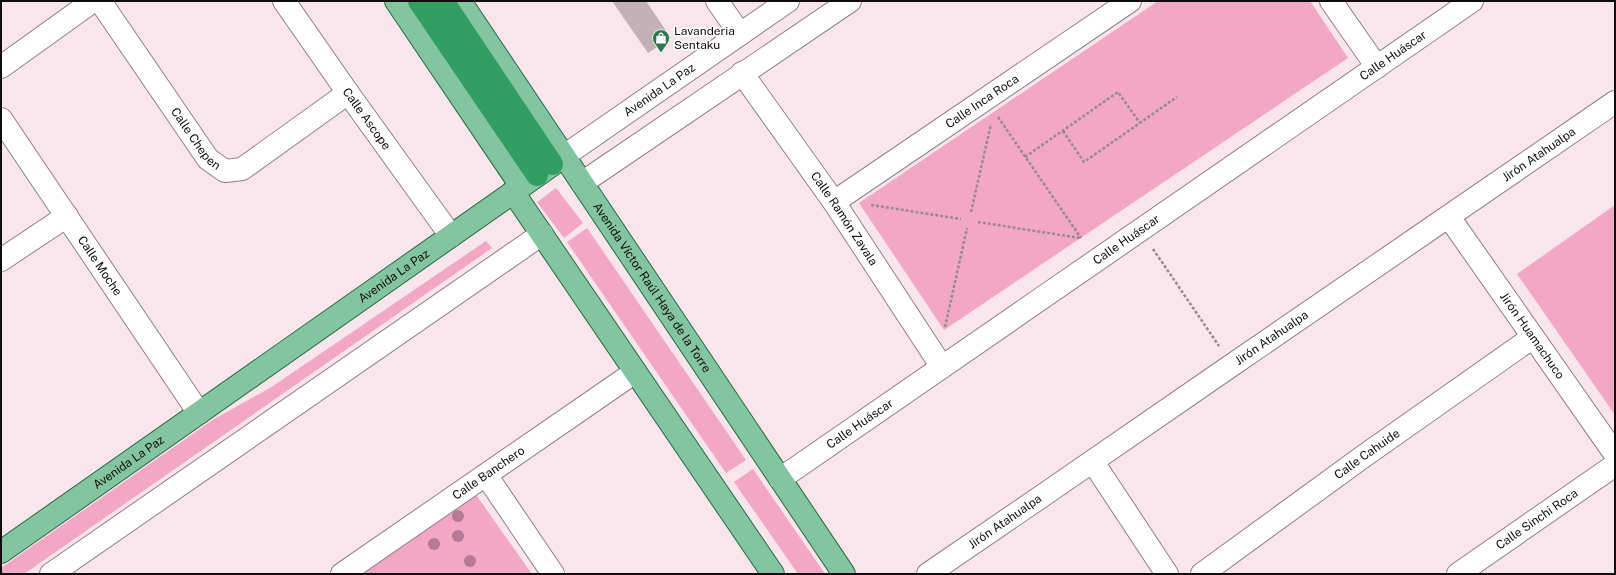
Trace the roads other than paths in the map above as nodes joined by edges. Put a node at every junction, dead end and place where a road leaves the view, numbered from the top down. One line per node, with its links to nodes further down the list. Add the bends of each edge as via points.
1 (93, 1): 15 (street)
2 (100, 1): 18 (street, Calle Chepen, via 208,159 225,171 242,169)
3 (284, 1): 18 (street, Calle Ascope)
4 (396, 1): 21 (main road, Avenida Víctor Raúl Haya de la Torre)
5 (419, 1): 21 (highway)
6 (444, 1): 21 (highway)
7 (460, 1): 21 (main road, Avenida Víctor Raúl Haya de la Torre)
8 (717, 1): 14 (street)
9 (788, 1): 14 (street, Avenida La Paz)
10 (850, 1): 17 (street)
11 (1130, 1): 23 (street, Calle Inca Roca)
12 (1331, 1): 16 (street)
13 (1472, 1): 16 (street, Calle Huáscar)
14 (740, 34): 21 (street, Avenida La Paz)
15 (1, 67)
16 (1377, 67): 30 (street, Calle Huáscar)
17 (742, 74): 22 (street); 23 (street, Calle Ramón Zavala)
18 (348, 93): 27 (street, Calle Ascope)
19 (1615, 102): 25 (street, Jirón Atahualpa)
20 (1, 119): 24 (street, Calle Moche)
21 (537, 174): 22 (main road, Avenida Víctor Raúl Haya de la Torre); 26 (main road, Avenida Víctor Raúl Haya de la Torre); 27 (main road, Avenida La Paz)
22 (582, 183): 37 (main road, Avenida Víctor Raúl Haya de la Torre)
23 (834, 202): 30 (street, Calle Ramón Zavala)
24 (66, 216): 28 (street); 32 (street, Calle Moche)
25 (1449, 217): 29 (street, Jirón Huamachuco); 34 (street, Jirón Atahualpa)
26 (542, 234): 31 (main road, Avenida Víctor Raúl Haya de la Torre); 39 (street)
27 (451, 236): 32 (main road, Avenida La Paz)
28 (1, 260)
29 (1533, 337): 33 (street, Jirón Huamachuco); 46 (street, Calle Cahuide)
30 (942, 367): 37 (street, Calle Huáscar)
31 (636, 372): 36 (street, Calle Banchero); 42 (main road, Avenida Víctor Raúl Haya de la Torre)
32 (199, 413): 38 (main road, Avenida La Paz)
33 (1615, 454)
34 (1093, 462): 44 (street, Jirón Atahualpa); 45 (street)
35 (1615, 465): 47 (street, Calle Sinchi Roca)
36 (486, 475): 40 (street, Calle Banchero); 41 (street)
37 (780, 479): 43 (main road, Avenida Víctor Raúl Haya de la Torre)
38 (1, 552)
39 (51, 574)
40 (342, 574)
41 (553, 574)
42 (773, 574)
43 (844, 574)
44 (928, 574)
45 (1167, 574)
46 (1202, 574)
47 (1458, 574)

